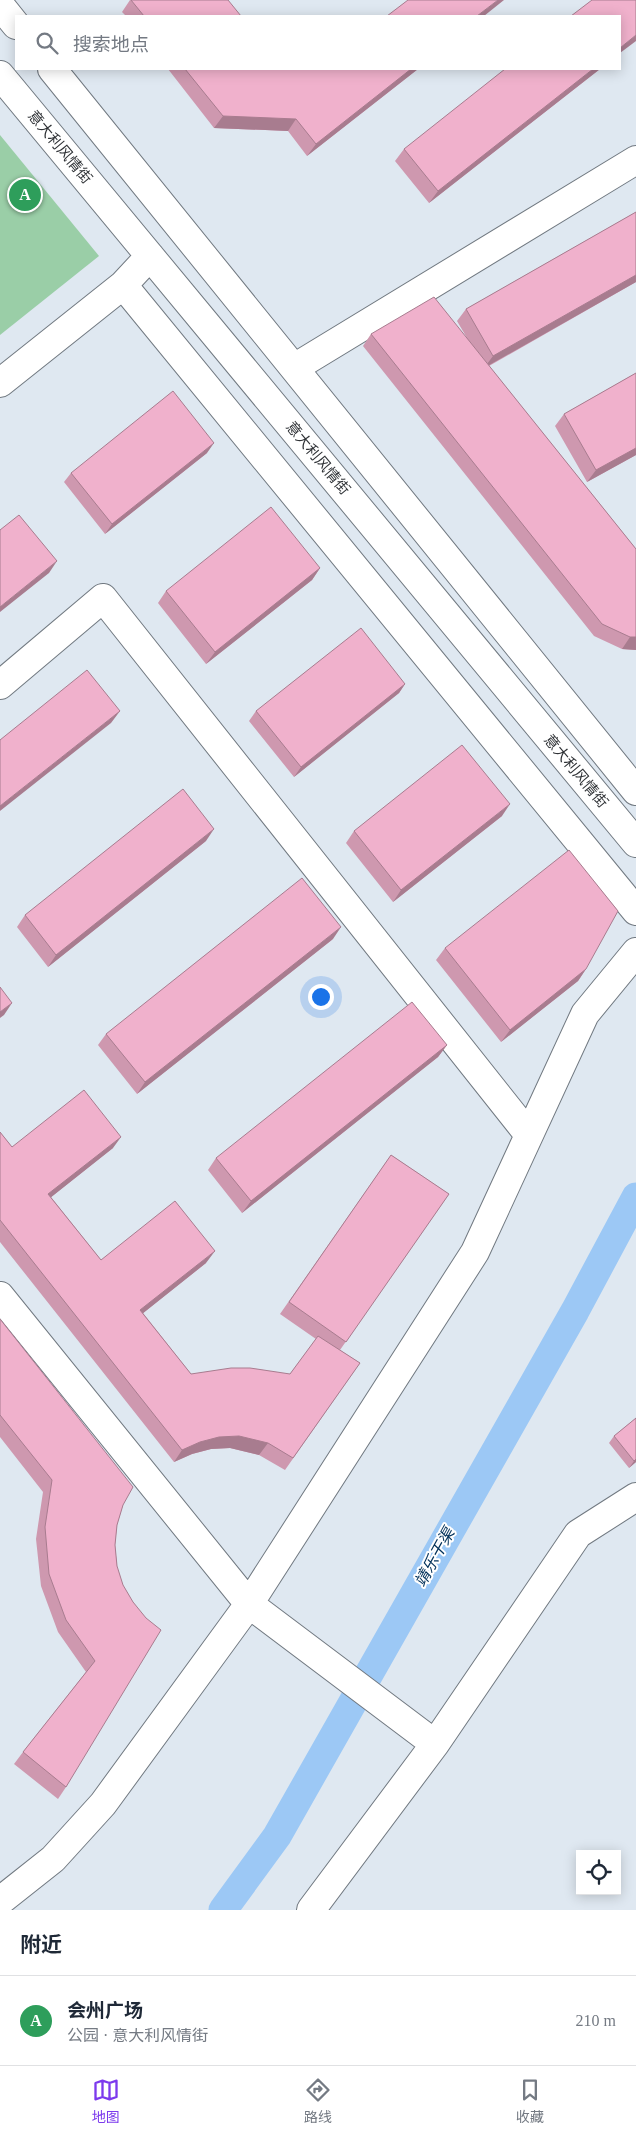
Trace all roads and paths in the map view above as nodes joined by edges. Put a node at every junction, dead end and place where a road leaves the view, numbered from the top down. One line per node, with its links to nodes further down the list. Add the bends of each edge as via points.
1 (0, 4): 2 (street)
2 (15, 24)
3 (53, 70): 8 (street)
4 (0, 74): 6 (street, 意大利风情街)
5 (636, 160): 8 (street)
6 (150, 256): 7 (street); 12 (street, 意大利风情街)
7 (123, 285): 9 (street); 13 (street)
8 (294, 368): 11 (street)
9 (0, 383)
10 (0, 686): 15 (street, via 102,598)
11 (631, 773)
12 (636, 843)
13 (636, 911)
14 (636, 952): 15 (street, via 585,1014)
15 (529, 1135): 18 (street, via 475,1252)
16 (0, 1296): 18 (street)
17 (636, 1497): 19 (street, via 578,1534)
18 (249, 1604): 19 (street); 20 (street, via 103,1804 53,1859)
19 (436, 1744): 21 (street)
20 (0, 1901)
21 (312, 1910)

